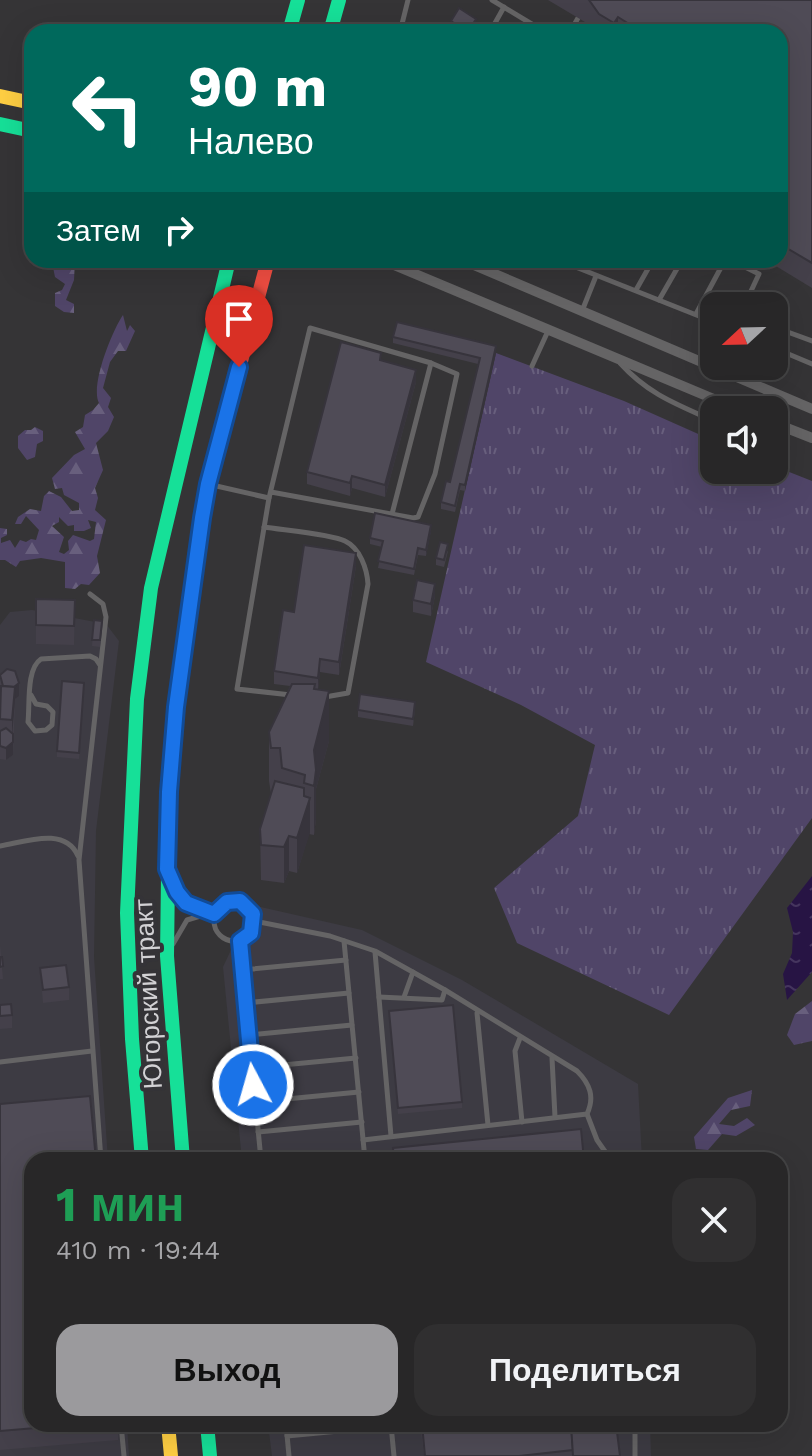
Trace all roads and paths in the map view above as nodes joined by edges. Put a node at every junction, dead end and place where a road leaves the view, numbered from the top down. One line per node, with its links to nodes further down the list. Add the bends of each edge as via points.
1 (298, 0): 7 (main road)
2 (339, 0): 8 (main road)
3 (408, 0): 9 (lane)
4 (492, 0): 5 (lane)
5 (504, 7): 10 (lane); 11 (lane)
6 (578, 18): 12 (lane)
7 (291, 24)
8 (332, 24)
9 (402, 24)
10 (494, 24)
11 (527, 24)
12 (575, 24)
13 (0, 96): 14 (main road)
14 (24, 101)
15 (0, 124): 16 (main road)
16 (24, 129)
17 (227, 268): 92 (main road, Югорский тракт, via 151,588 137,699 127,913)
18 (266, 268): 46 (main road, Югорский тракт)
19 (401, 268): 33 (street)
20 (481, 268): 30 (street)
21 (577, 268): 26 (lane)
22 (648, 268): 27 (lane)
23 (677, 268): 29 (lane)
24 (721, 268): 31 (lane)
25 (747, 268): 28 (lane, via 759,274)
26 (596, 276): 27 (lane); 30 (lane)
27 (636, 290): 29 (lane)
28 (751, 292)
29 (659, 300): 31 (lane)
30 (582, 311): 42 (street)
31 (696, 314): 32 (lane)
32 (700, 316)
33 (548, 330): 37 (street); 40 (lane)
34 (788, 332): 35 (lane)
35 (812, 341)
36 (788, 354): 39 (lane)
37 (617, 359): 41 (street); 43 (lane, via 656,395)
38 (431, 363): 47 (lane, via 310,328); 48 (lane); 48 (lane, via 459,377 435,474 418,517)
39 (812, 364)
40 (532, 366)
41 (706, 396)
42 (812, 409)
43 (700, 415)
44 (788, 429): 45 (street)
45 (812, 438)
46 (208, 484): 47 (lane); 57 (main road, Югорский тракт, via 176,707)
47 (270, 495): 48 (lane); 49 (lane)
48 (392, 514)
49 (264, 527): 53 (lane, via 237,689); 54 (lane, via 345,541 368,575 348,693)
50 (90, 594): 51 (lane, via 105,609)
51 (101, 666): 52 (lane, via 90,656 41,659 33,669); 56 (lane)
52 (31, 695): 52 (lane, via 30,727 46,730 53,712 36,704)
53 (300, 695)
54 (315, 696)
55 (0, 846): 56 (lane, via 57,837 69,842)
56 (79, 860): 76 (lane)
57 (167, 869): 58 (lane, via 186,903); 63 (main road, Югорский тракт)
58 (212, 913): 59 (lane, via 227,902 240,901); 60 (lane, via 217,933); 63 (lane, via 187,920)
59 (254, 921): 60 (lane, via 251,933); 61 (lane)
60 (240, 941): 65 (lane)
61 (344, 941): 62 (lane); 64 (lane)
62 (375, 951): 66 (lane); 69 (lane)
63 (167, 956): 93 (main road, Югорский тракт)
64 (346, 960): 65 (lane); 68 (lane)
65 (242, 970): 71 (lane)
66 (413, 972): 67 (lane); 70 (lane)
67 (445, 990): 70 (lane, via 442,1000); 72 (lane)
68 (349, 993): 71 (lane); 73 (lane)
69 (379, 997): 70 (lane); 89 (lane)
70 (404, 997)
71 (245, 1003): 74 (lane)
72 (477, 1012): 75 (lane); 87 (lane)
73 (352, 1025): 74 (lane); 78 (lane)
74 (248, 1035): 80 (lane)
75 (520, 1038): 77 (lane); 86 (lane, via 515,1051)
76 (92, 1051): 79 (lane); 91 (lane)
77 (552, 1057): 83 (lane, via 588,1082); 84 (lane)
78 (356, 1058): 80 (lane); 81 (lane)
79 (0, 1062)
80 (252, 1068): 82 (lane)
81 (359, 1092): 82 (lane); 85 (lane)
82 (255, 1102): 88 (lane)
83 (587, 1114): 84 (lane); 96 (lane)
84 (555, 1117): 86 (lane)
85 (362, 1122): 88 (lane); 90 (lane)
86 (522, 1122): 87 (lane)
87 (488, 1125): 89 (lane)
88 (258, 1132): 94 (lane)
89 (391, 1136): 90 (lane)
90 (363, 1140): 95 (lane)
91 (100, 1152)
92 (141, 1152)
93 (182, 1152)
94 (260, 1152)
95 (364, 1152)
96 (605, 1152)
97 (122, 1432): 105 (lane)
98 (169, 1432): 106 (main road)
99 (208, 1432): 107 (main road)
100 (287, 1432): 104 (lane)
101 (325, 1432): 104 (lane)
102 (392, 1432): 109 (lane)
103 (635, 1432): 110 (lane)
104 (287, 1436): 108 (lane)
105 (124, 1456)
106 (171, 1456)
107 (210, 1456)
108 (289, 1456)
109 (394, 1456)
110 (635, 1456)

